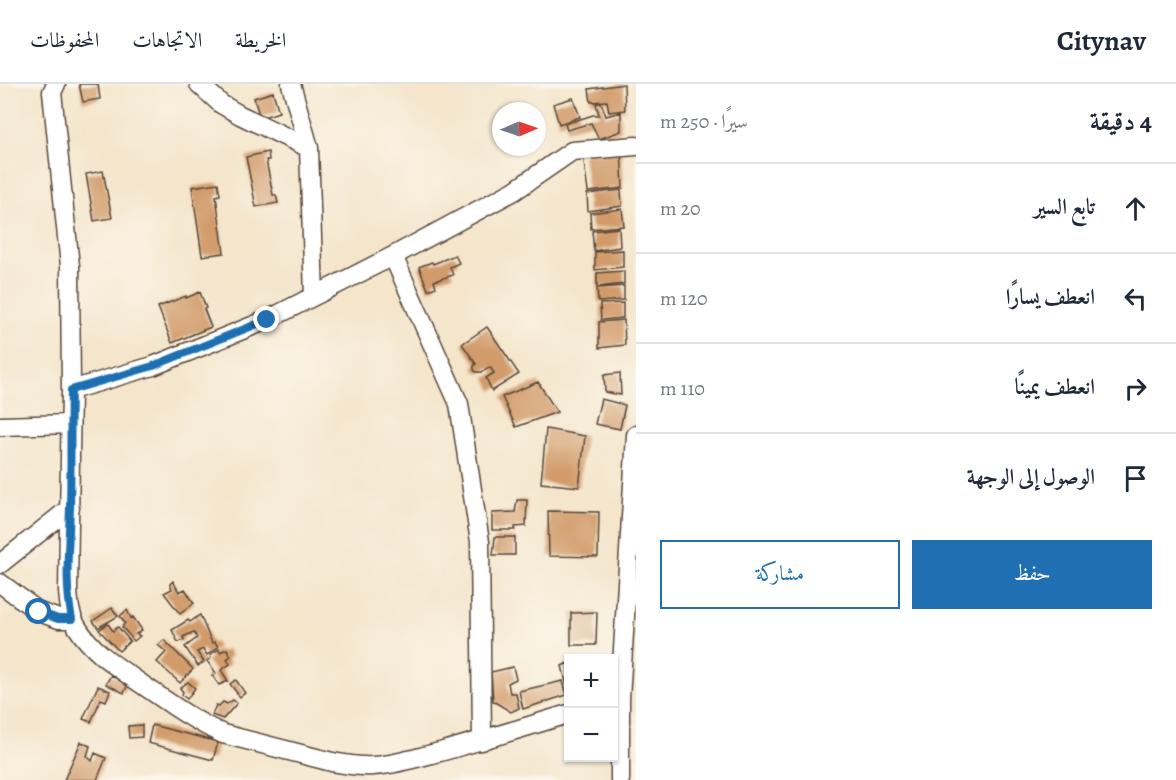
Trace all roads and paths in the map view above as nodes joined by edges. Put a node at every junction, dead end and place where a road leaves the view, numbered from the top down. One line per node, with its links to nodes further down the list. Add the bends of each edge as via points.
1 (56, 84): 8 (street, via 52,92 70,266)
2 (199, 84): 5 (street, via 221,104)
3 (291, 84): 5 (street)
4 (636, 146): 6 (street, via 572,152 514,191)
5 (309, 148): 7 (street)
6 (393, 256): 7 (street); 19 (street, via 459,404 480,542)
7 (314, 296): 8 (street, via 173,359)
8 (71, 390): 9 (street)
9 (70, 424): 10 (street); 12 (street)
10 (0, 426)
11 (636, 435): 16 (street)
12 (70, 508): 13 (street); 15 (street, via 68,591)
13 (0, 564)
14 (0, 583): 15 (street, via 39,612)
15 (72, 619): 19 (street, via 107,660 184,714 223,734 362,766 393,764)
16 (618, 686)
17 (617, 708): 20 (street)
18 (564, 715): 19 (street)
19 (482, 741)
20 (620, 780)

